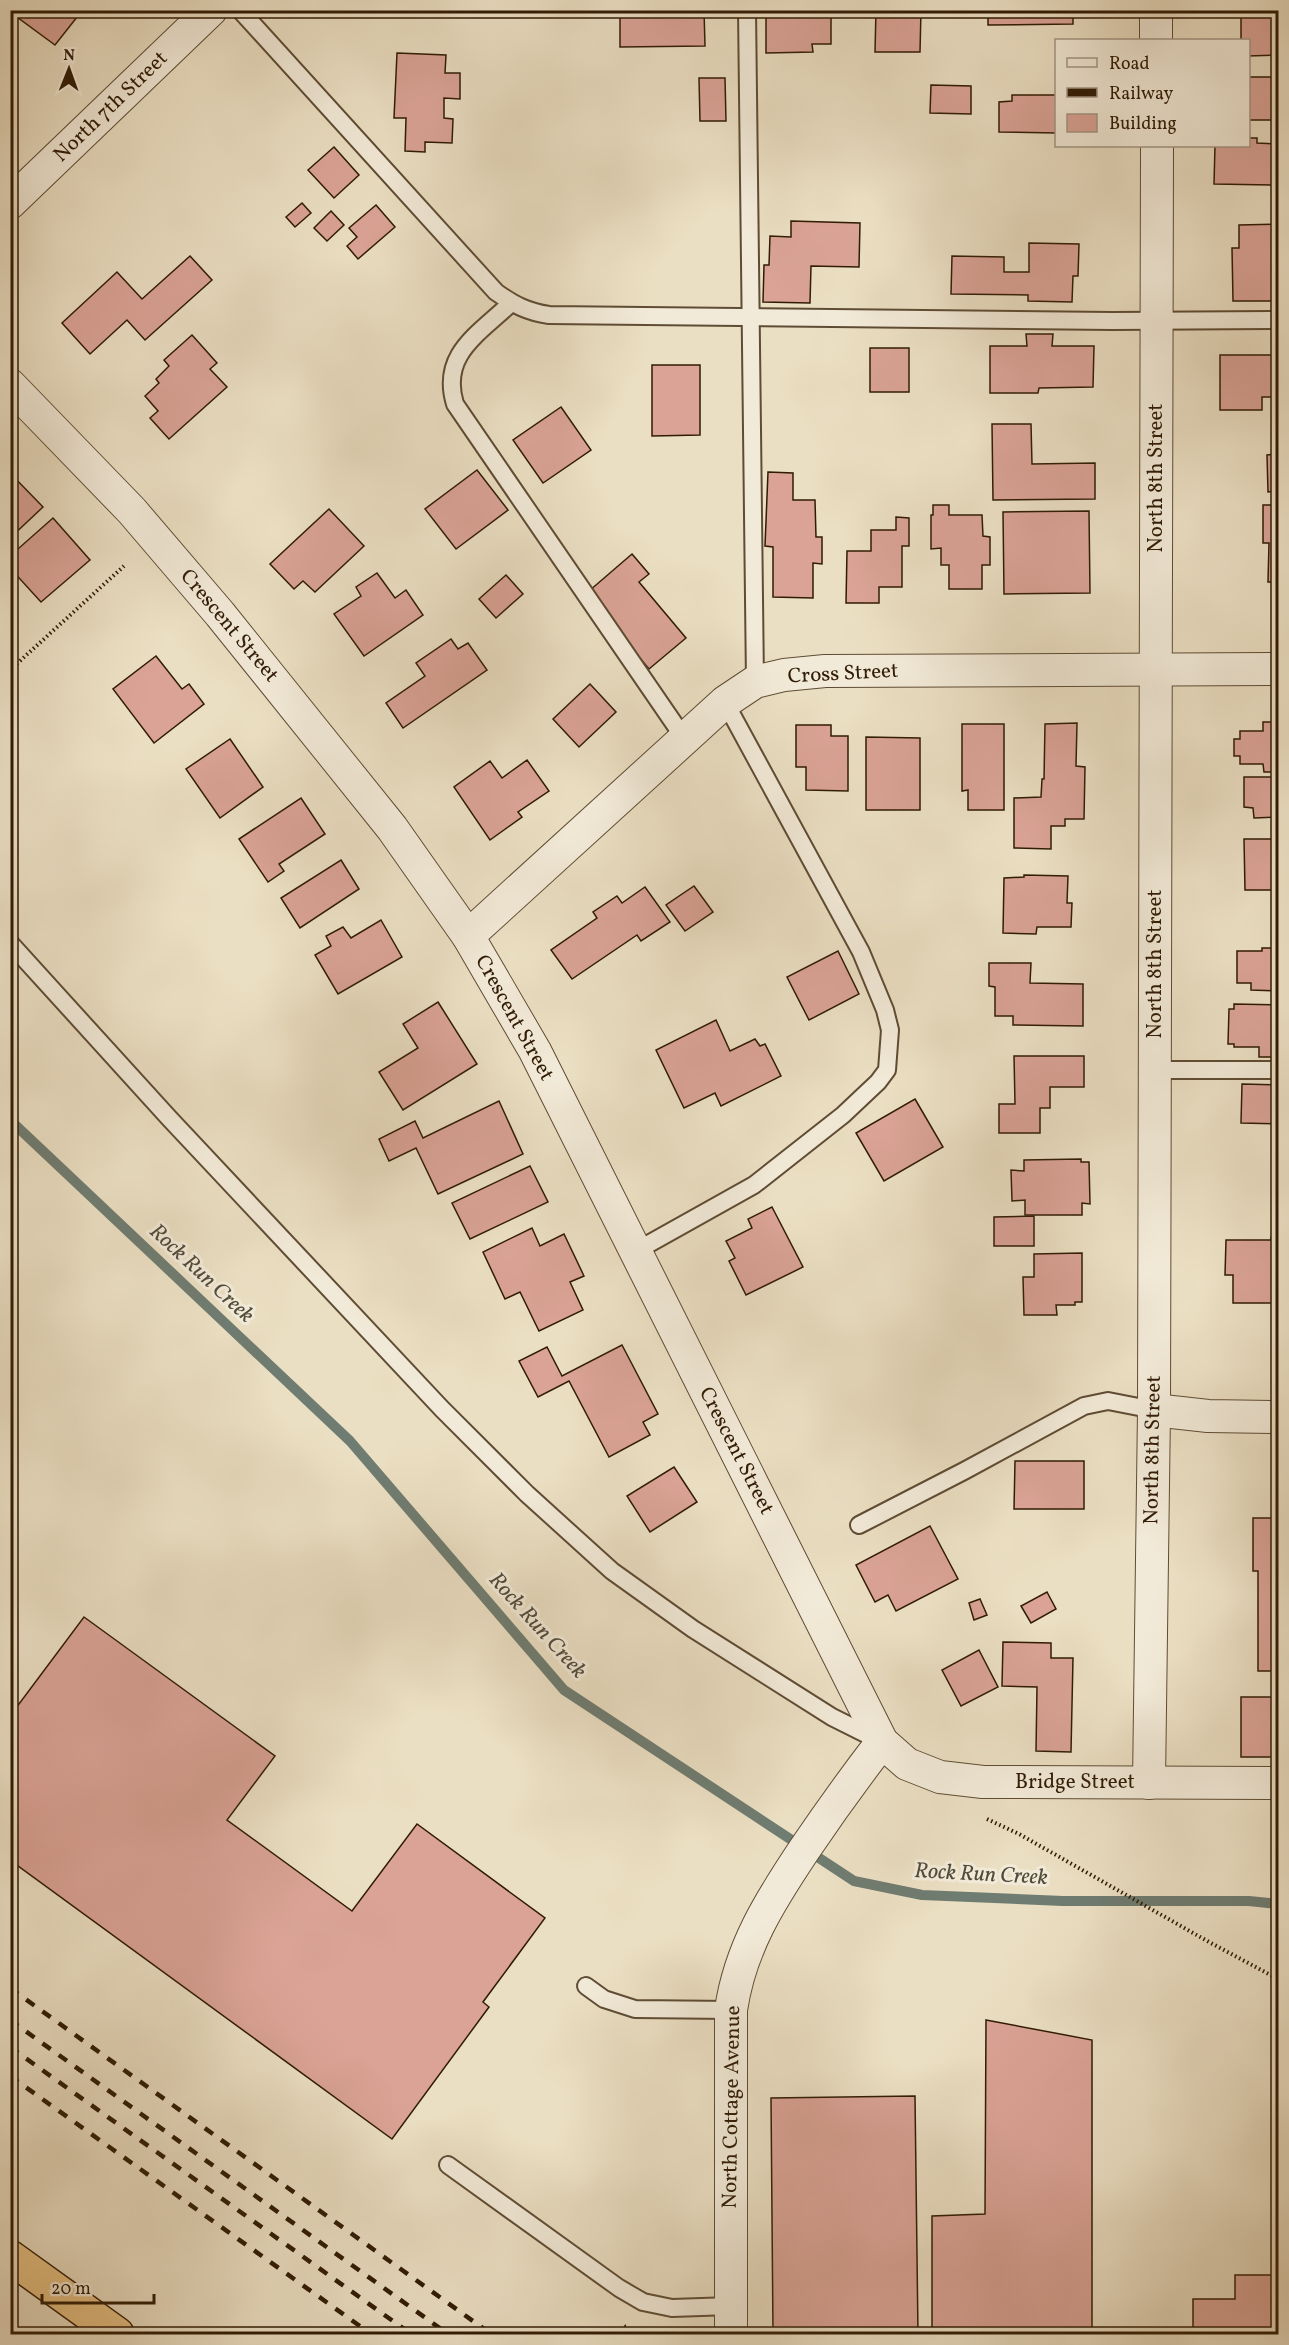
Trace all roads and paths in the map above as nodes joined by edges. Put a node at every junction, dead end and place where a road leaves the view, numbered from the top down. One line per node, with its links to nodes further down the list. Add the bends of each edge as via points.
1 (212, 10): 7 (street, North 7th Street)
2 (240, 10): 8 (lane, via 488,283)
3 (747, 10): 9 (lane)
4 (1156, 10): 5 (street)
5 (1156, 39)
6 (1157, 147): 11 (street, North 8th Street)
7 (10, 203)
8 (511, 303): 9 (lane, via 529,312 549,315); 19 (lane, via 458,354 451,372 455,404)
9 (750, 318): 11 (lane); 17 (lane)
10 (1278, 320): 11 (lane)
11 (1157, 321): 16 (street, North 8th Street)
12 (10, 385): 20 (street, Crescent Street, via 132,511 220,614 392,828)
13 (124, 566): 15 (path)
14 (1278, 669): 16 (street, Cross Street)
15 (10, 670)
16 (1155, 670): 17 (street, Cross Street, via 825,671); 23 (street, North 8th Street)
17 (755, 682): 18 (street, Cross Street)
18 (725, 702): 19 (street, Cross Street); 24 (lane, via 861,952 885,1010 890,1030 889,1054 886,1070 878,1082 843,1115 754,1185)
19 (684, 738): 20 (street, Cross Street)
20 (468, 936): 24 (street, Crescent Street, via 535,1051)
21 (10, 943): 28 (lane, via 442,1409 527,1494 612,1571 693,1629 832,1717)
22 (1278, 1070): 23 (lane)
23 (1155, 1071): 25 (street, North 8th Street)
24 (636, 1251): 28 (street, Crescent Street)
25 (1154, 1410): 26 (street); 27 (lane, via 1108,1401 1084,1406); 29 (street, North 8th Street)
26 (1278, 1417)
27 (859, 1525)
28 (882, 1742): 29 (street, Bridge Street, via 907,1764 940,1777 983,1782); 34 (street, North Cottage Avenue, via 836,1802 757,1926 741,1964)
29 (1149, 1783): 30 (street, Bridge Street)
30 (1278, 1784)
31 (983, 1818): 32 (path, via 1019,1834)
32 (1278, 1978)
33 (586, 1986): 34 (lane, via 604,1999 635,2009)
34 (732, 2010): 37 (street, North Cottage Avenue)
35 (448, 2165): 37 (lane, via 644,2302)
36 (10, 2257): 38 (highway)
37 (731, 2320)
38 (117, 2334)

